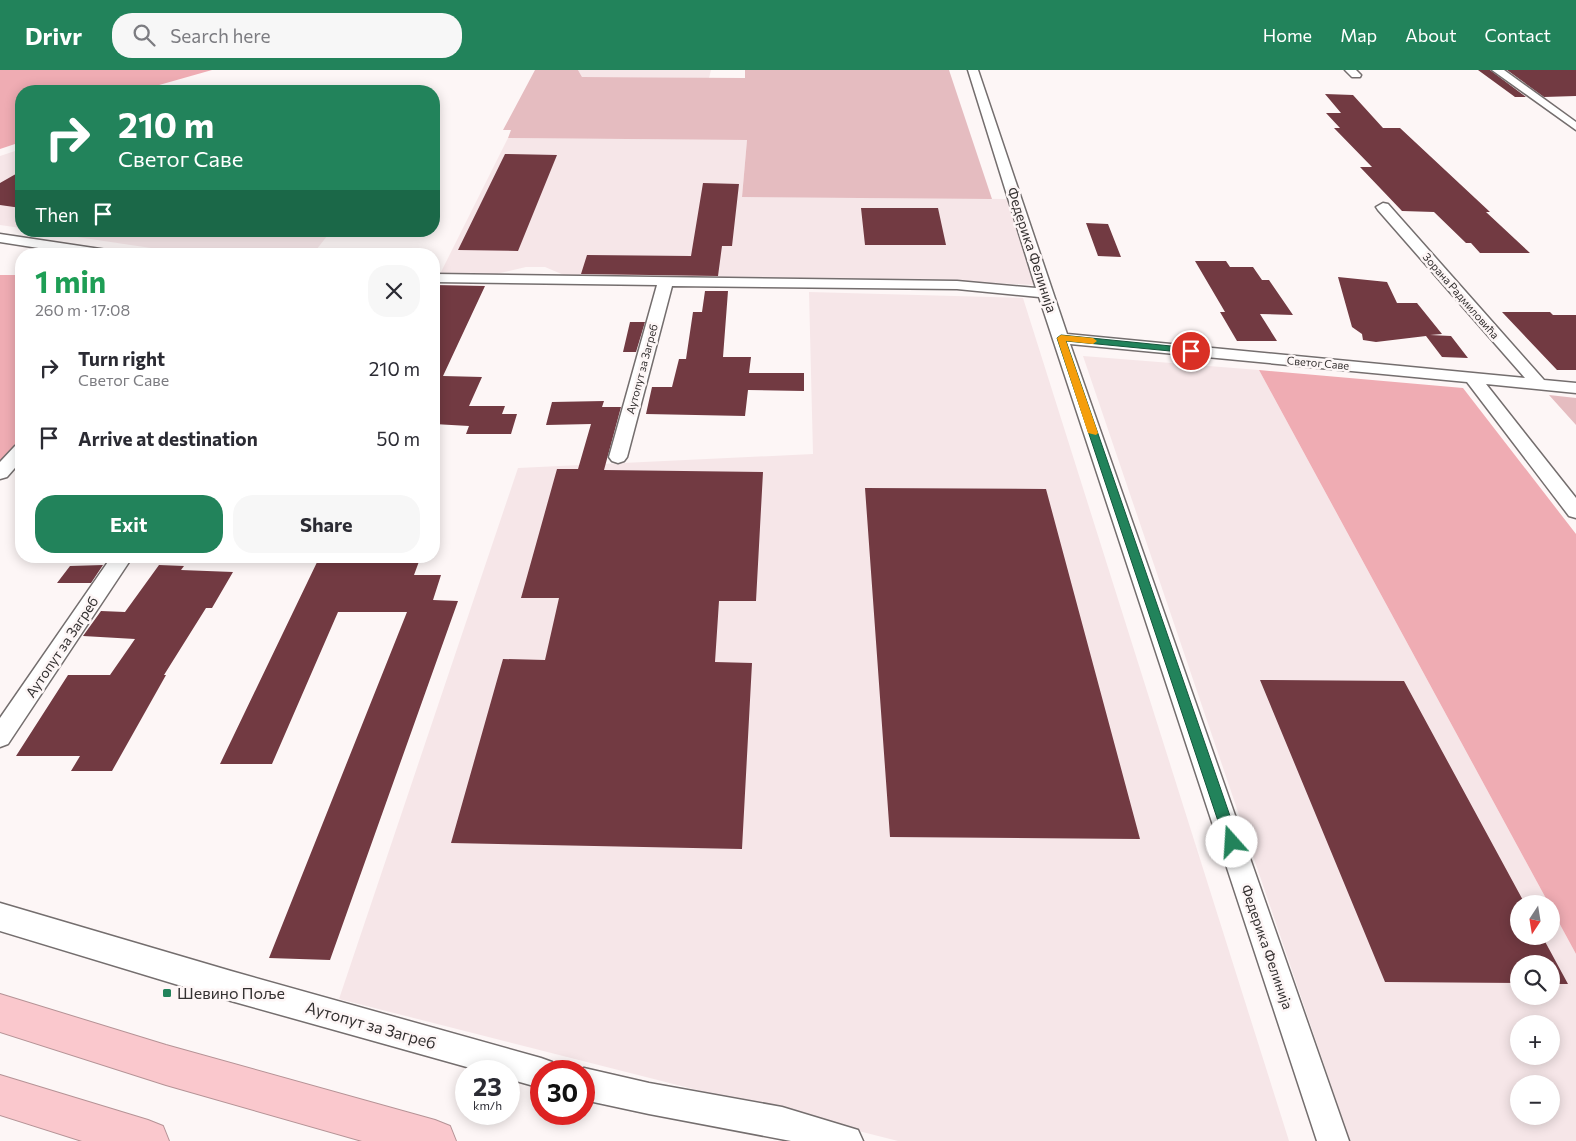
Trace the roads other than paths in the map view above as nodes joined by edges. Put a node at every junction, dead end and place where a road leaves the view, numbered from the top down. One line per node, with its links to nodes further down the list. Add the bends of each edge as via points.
1 (973, 70): 9 (street, Федерика Фелинија)
2 (1497, 70): 3 (street)
3 (1576, 127)
4 (1383, 207): 12 (street, Зорана Радмиловића)
5 (0, 238): 6 (street)
6 (67, 248)
7 (440, 278): 8 (street)
8 (666, 281): 9 (street, via 957,285); 15 (street, Аутопут за Загреб)
9 (1046, 293): 10 (street, Федерика Фелинија)
10 (1061, 338): 11 (street, Светог Саве); 28 (street, Федерика Фелинија)
11 (1472, 378): 12 (street, Светог Саве); 17 (street)
12 (1539, 384): 13 (street, Светог Саве)
13 (1576, 388)
14 (15, 457): 16 (street)
15 (618, 457)
16 (0, 473)
17 (1576, 511)
18 (118, 563): 19 (street, Аутопут за Загреб)
19 (0, 738)
20 (0, 917): 22 (street, Аутопут за Загреб, via 231,986)
21 (0, 1014): 26 (highway)
22 (530, 1069)
23 (595, 1087): 27 (street, via 627,1096 775,1120)
24 (0, 1095): 25 (highway)
25 (148, 1141)
26 (435, 1141)
27 (846, 1141)
28 (1333, 1141)

